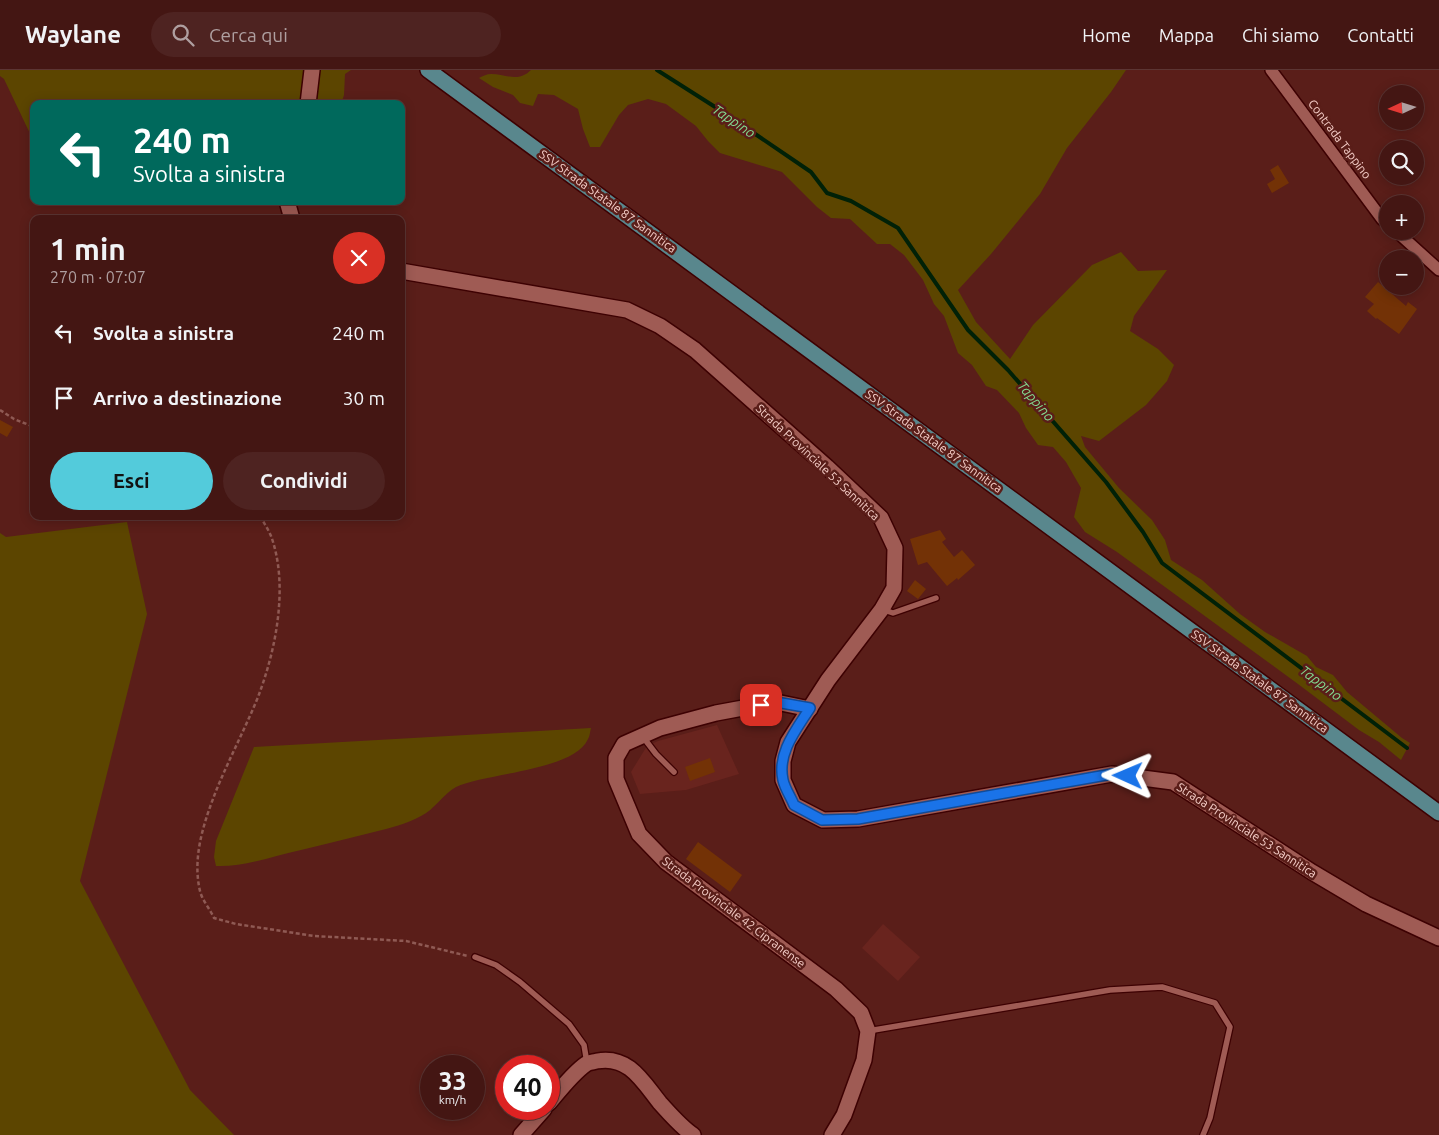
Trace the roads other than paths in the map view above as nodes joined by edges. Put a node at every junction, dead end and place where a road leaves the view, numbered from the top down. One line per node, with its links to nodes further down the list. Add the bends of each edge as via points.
1 (312, 70): 4 (street)
2 (428, 70): 14 (main road, SSV Strada Statale 87 Sannitica)
3 (1271, 70): 5 (street, Contrada Tappino)
4 (308, 100)
5 (1379, 215)
6 (1406, 240): 7 (street)
7 (1439, 270)
8 (405, 272): 10 (street, Strada Provinciale 53 Sannitica, via 627,310 660,326 696,350 881,518 894,548 894,588)
9 (936, 598): 10 (lane, via 893,613)
10 (882, 609): 11 (street, Strada Provinciale 53 Sannitica)
11 (810, 708): 12 (street, Strada Provinciale 42 Cipranense, via 776,702 716,713); 15 (street, Strada Provinciale 53 Sannitica, via 788,742 783,780 794,805 822,820 858,819 1112,774 1173,782 1366,904)
12 (641, 735): 13 (lane); 17 (street, Strada Provinciale 42 Cipranense, via 624,744 616,758 616,779 638,834 666,862 836,990 861,1012)
13 (674, 772)
14 (1439, 813)
15 (1439, 938)
16 (475, 957): 18 (lane, via 496,965 520,982 569,1024 584,1045)
17 (868, 1031): 23 (street, via 864,1060 844,1115); 24 (lane, via 1110,990 1162,987 1215,1003 1230,1027 1210,1118)
18 (587, 1063): 19 (street); 22 (street, via 618,1061 639,1075 660,1103)
19 (560, 1089)
20 (534, 1120): 21 (street)
21 (521, 1135)
22 (693, 1135)
23 (832, 1135)
24 (1203, 1135)

